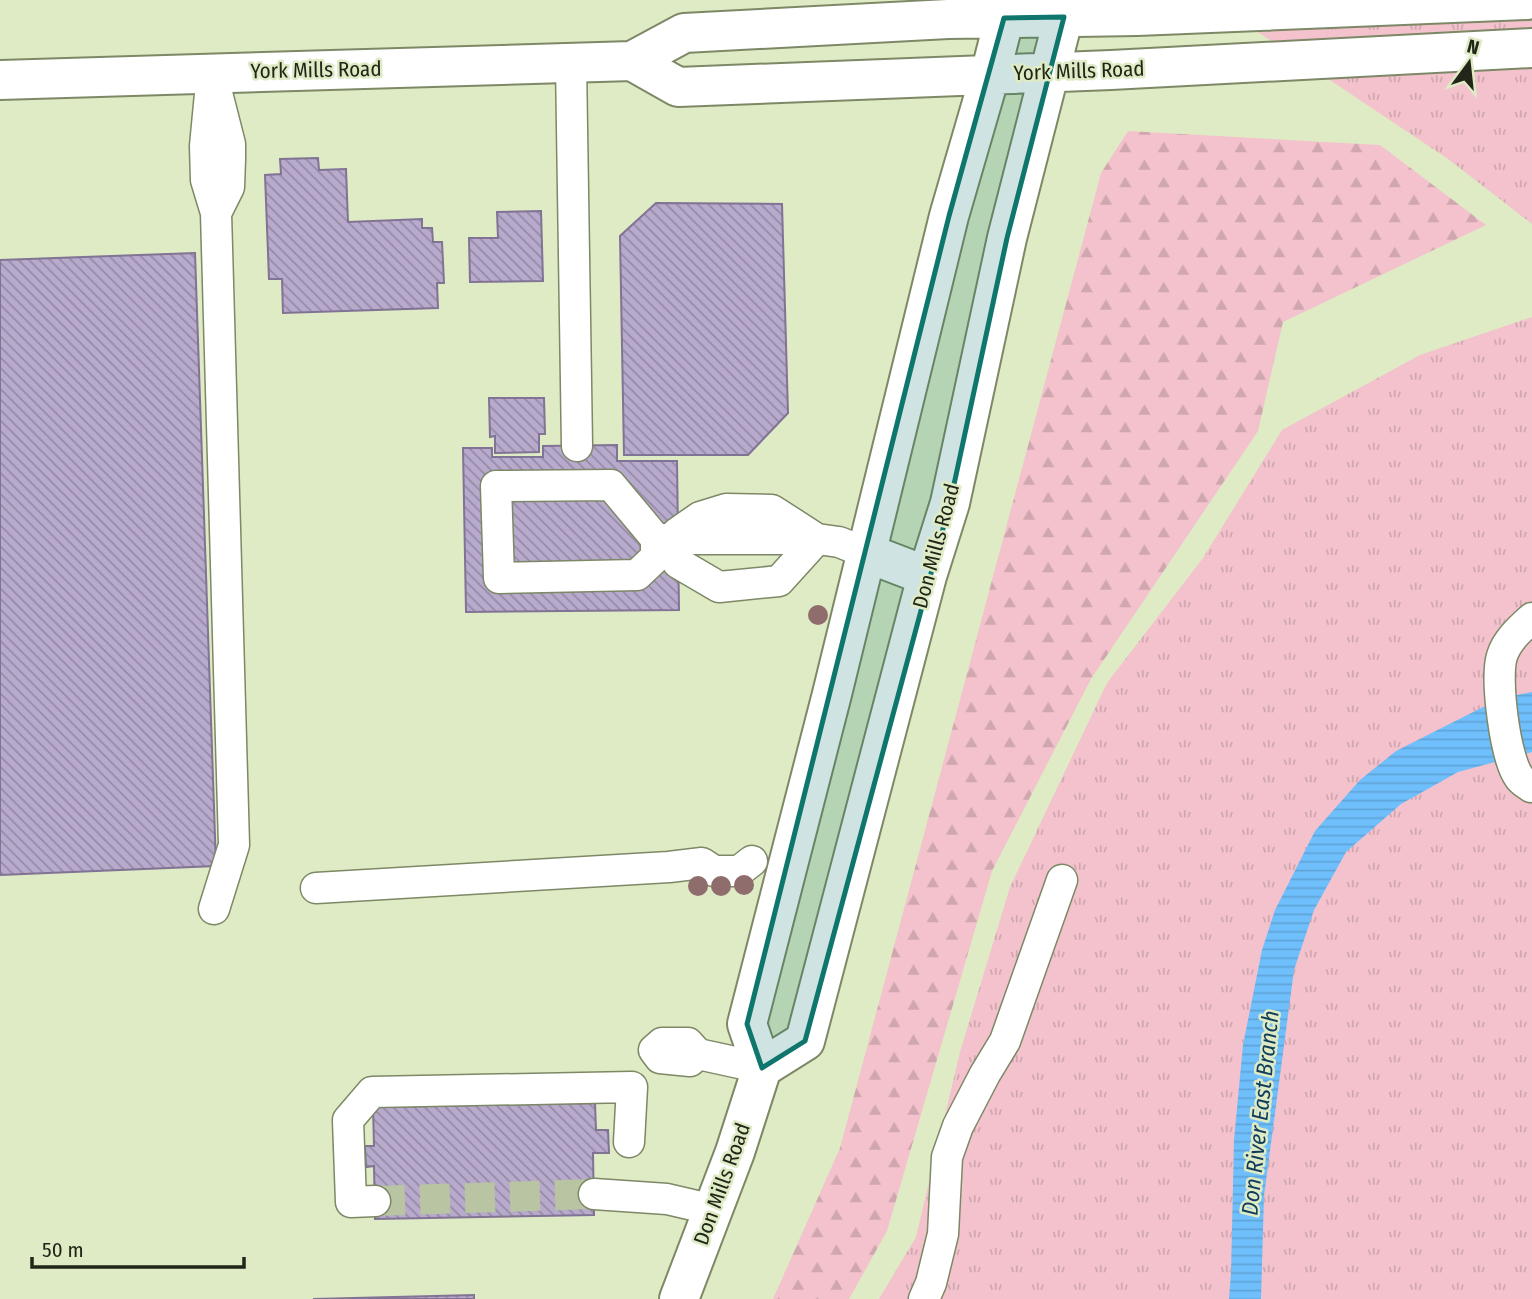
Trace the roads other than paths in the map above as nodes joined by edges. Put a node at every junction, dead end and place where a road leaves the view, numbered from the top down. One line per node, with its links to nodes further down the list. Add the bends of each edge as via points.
1 (1527, 0): 3 (main road, York Mills Road, via 1137,16)
2 (1007, 9): 3 (main road, York Mills Road); 5 (main road, York Mills Road, via 948,19 684,33); 9 (main road)
3 (1066, 9): 7 (main road, Don Mills Road)
4 (1532, 48): 7 (main road, York Mills Road)
5 (632, 61): 6 (main road, York Mills Road); 9 (main road, York Mills Road, via 678,87)
6 (571, 63): 8 (main road, York Mills Road); 11 (lane)
7 (1050, 72): 9 (main road, York Mills Road); 16 (main road, Don Mills Road, via 1007,238 950,503)
8 (212, 73): 10 (main road, York Mills Road); 23 (lane, via 205,146 206,180 216,214 234,845)
9 (990, 75): 14 (main road, via 949,216)
10 (0, 80)
11 (577, 446)
12 (667, 536): 12 (lane, via 656,558 637,575 499,578 496,486 611,485); 13 (lane)
13 (817, 539): 14 (lane); 15 (lane, via 779,581 719,587)
14 (867, 553): 16 (main road); 19 (main road)
15 (678, 564)
16 (927, 576): 21 (main road, Don Mills Road)
17 (1532, 618): 18 (lane, via 1509,643 1499,672 1510,757 1519,778)
18 (1531, 787)
19 (770, 863): 21 (main road); 22 (lane, via 740,852 712,852 702,863 659,868); 25 (main road, via 747,1024)
20 (1062, 880): 31 (lane, via 1005,1041 964,1115 947,1157 943,1234)
21 (846, 881): 25 (main road, Don Mills Road, via 805,1041)
22 (316, 888)
23 (214, 909)
24 (698, 1054): 25 (lane)
25 (762, 1068): 29 (main road, Don Mills Road)
26 (629, 1142): 28 (lane, via 632,1087 372,1092 348,1120 351,1202)
27 (594, 1195): 29 (lane, via 667,1199)
28 (375, 1201)
29 (714, 1210): 30 (main road, Don Mills Road)
30 (679, 1299)
31 (924, 1299)

